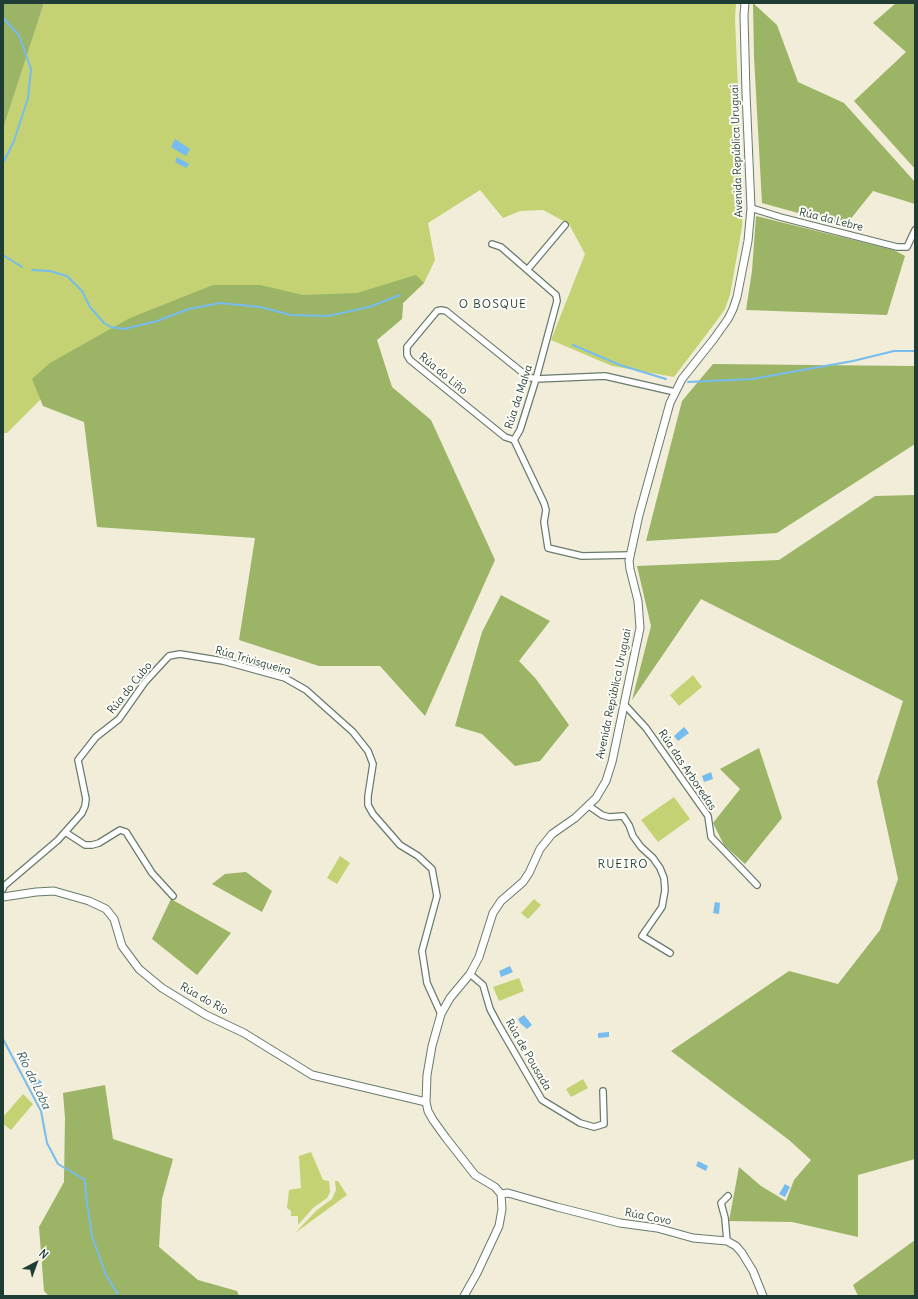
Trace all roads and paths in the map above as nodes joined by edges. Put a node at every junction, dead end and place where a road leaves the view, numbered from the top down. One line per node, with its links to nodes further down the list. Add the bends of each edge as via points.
1 (745, 3): 2 (street, Avenida República Uruguai)
2 (751, 208): 4 (street, Rúa da Lebre, via 897,247 907,247); 8 (street, Avenida República Uruguai, via 748,240 733,309 689,368)
3 (565, 225): 6 (street)
4 (915, 230)
5 (492, 244): 6 (street, Rúa da Malva, via 501,247)
6 (528, 269): 7 (street, Rúa da Malva, via 556,294 557,301)
7 (536, 379): 8 (street, via 605,376); 9 (street, Rúa da Malva, via 520,430); 9 (street, Rúa do Liño, via 528,376 446,311 437,311 407,347 410,360 505,437)
8 (675, 392): 10 (street, Avenida República Uruguai, via 660,435)
9 (514, 440): 10 (street, Rúa da Malva, via 544,503 548,548 582,556)
10 (630, 555): 12 (street, Avenida República Uruguai, via 640,628)
11 (169, 656): 14 (street, Rúa do Cubo, via 145,682 119,719 96,738 78,760 86,799 85,806); 21 (street, Rúa Trivisqueira, via 180,654 223,661 286,678 306,690 353,732 368,751 373,764 368,796 370,810 400,845 432,869 437,896 422,951 427,983)
12 (624, 704): 13 (street, Avenida República Uruguai, via 606,782); 15 (street, Rúa das Arboredas, via 646,728 708,816 710,837)
13 (589, 806): 19 (street, via 602,815 623,816 633,836 660,868 664,878 662,907 642,936); 20 (street, Avenida República Uruguai, via 552,834 540,849 523,882 492,913 479,957)
14 (65, 832): 16 (street, Rúa do Cubo); 17 (street, via 85,845 92,845 120,830 126,832 152,874)
15 (757, 885)
16 (3, 889)
17 (173, 896)
18 (3, 897): 23 (street, Rúa do Río, via 54,891 106,909 114,919 122,946 139,969 162,988 206,1015 244,1033 312,1075)
19 (670, 953)
20 (470, 974): 21 (street, Avenida República Uruguai, via 450,998); 22 (street, Rúa de Pousada, via 483,985 490,1009 542,1100 580,1123 594,1127 604,1124)
21 (441, 1014): 23 (street, Avenida República Uruguai, via 427,1075)
22 (603, 1091)
23 (426, 1102): 24 (street, Avenida República Uruguai, via 433,1120 462,1160 475,1175 495,1187)
24 (501, 1194): 26 (street, Rúa Covo, via 508,1193 620,1223 661,1229 693,1238); 27 (street, via 499,1226)
25 (728, 1196): 26 (street, via 721,1203)
26 (727, 1241): 28 (street, via 742,1253)
27 (464, 1296)
28 (763, 1296)

